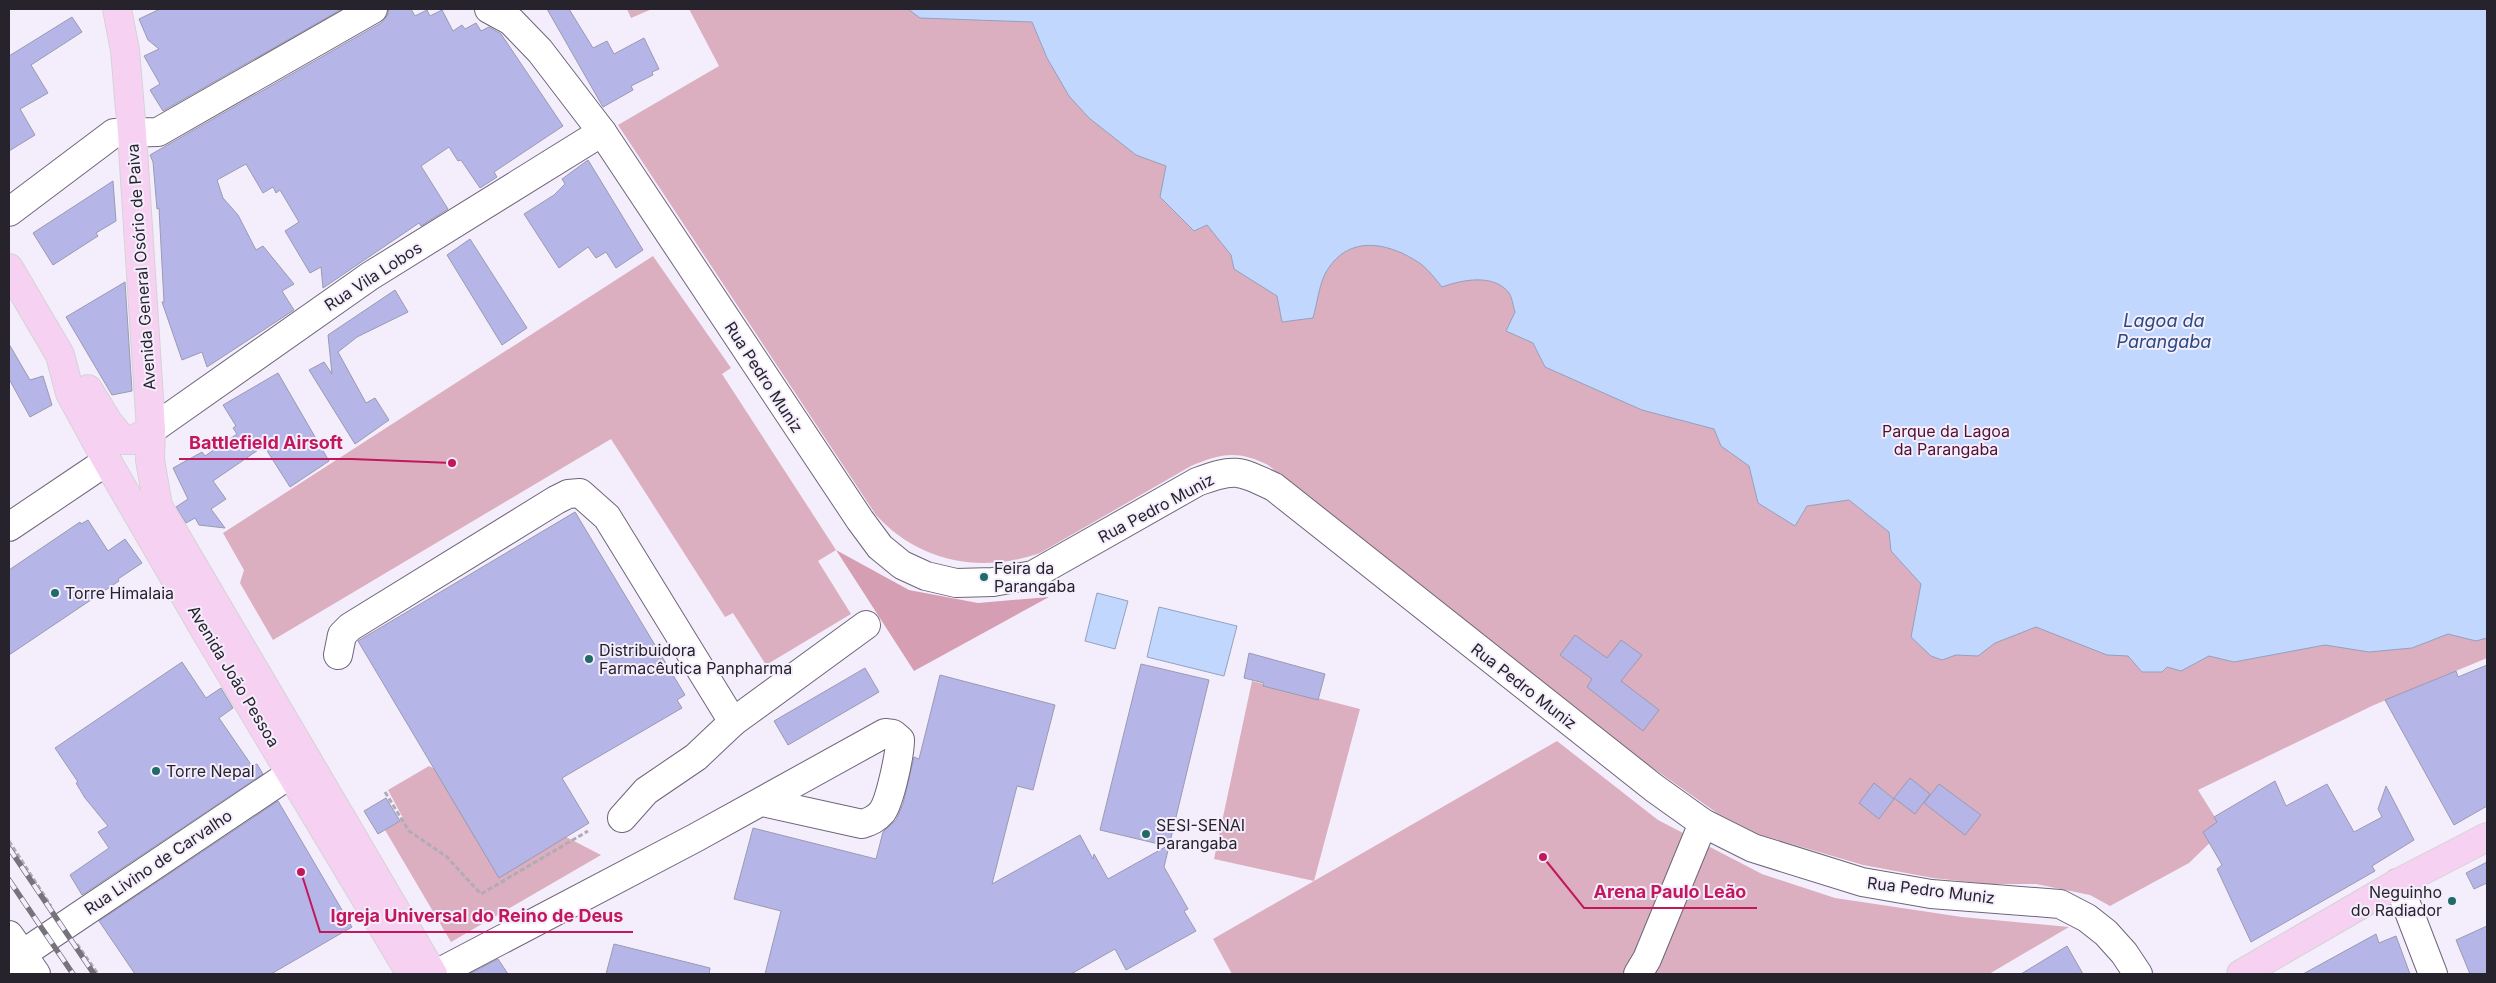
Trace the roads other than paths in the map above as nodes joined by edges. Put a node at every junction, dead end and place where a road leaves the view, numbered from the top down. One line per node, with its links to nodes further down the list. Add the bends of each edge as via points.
1 (117, 9): 4 (main road, Avenida General Osório de Paiva, via 125,50)
2 (373, 9): 4 (street, via 158,132)
3 (501, 11): 5 (street, Rua Pedro Muniz, via 540,51)
4 (132, 132): 6 (street, via 114,133); 9 (main road, Avenida General Osório de Paiva)
5 (602, 132): 9 (street, Rua Vila Lobos, via 370,276); 19 (street, Rua Pedro Muniz, via 860,520 880,547 902,565 926,576 956,583 993,582 1033,575 1197,482 1226,471 1247,475 1274,487 1654,788)
6 (9, 212)
7 (9, 268): 8 (main road, Avenida João Pessoa)
8 (60, 355): 9 (main road, via 85,382 108,422 123,440 133,440); 10 (main road, Avenida João Pessoa, via 70,393)
9 (151, 430): 11 (main road, Avenida General Osório de Paiva, via 150,460 154,489)
10 (107, 461): 12 (street); 16 (main road, Avenida João Pessoa, via 215,647)
11 (167, 523): 16 (main road, Avenida João Pessoa)
12 (9, 528)
13 (866, 625): 15 (street)
14 (338, 655): 15 (street, via 342,635 350,626 556,500 580,493 606,517)
15 (733, 722): 18 (street, via 696,757 646,791)
16 (300, 767): 22 (street, Rua Livino de Carvalho); 23 (main road, Avenida João Pessoa); 24 (main road, Avenida João Pessoa)
17 (762, 802): 17 (street, via 884,733 893,734 900,740 900,753 883,810 874,820 862,824); 24 (street)
18 (622, 818)
19 (1704, 823): 25 (street); 26 (street, Rua Pedro Muniz, via 1753,848 1862,882 1931,894 2060,904 2106,932)
20 (2487, 837): 21 (main road)
21 (2398, 883): 27 (main road); 28 (street)
22 (19, 957)
23 (411, 974)
24 (434, 974)
25 (1638, 974)
26 (2138, 974)
27 (2241, 974)
28 (2433, 974)

